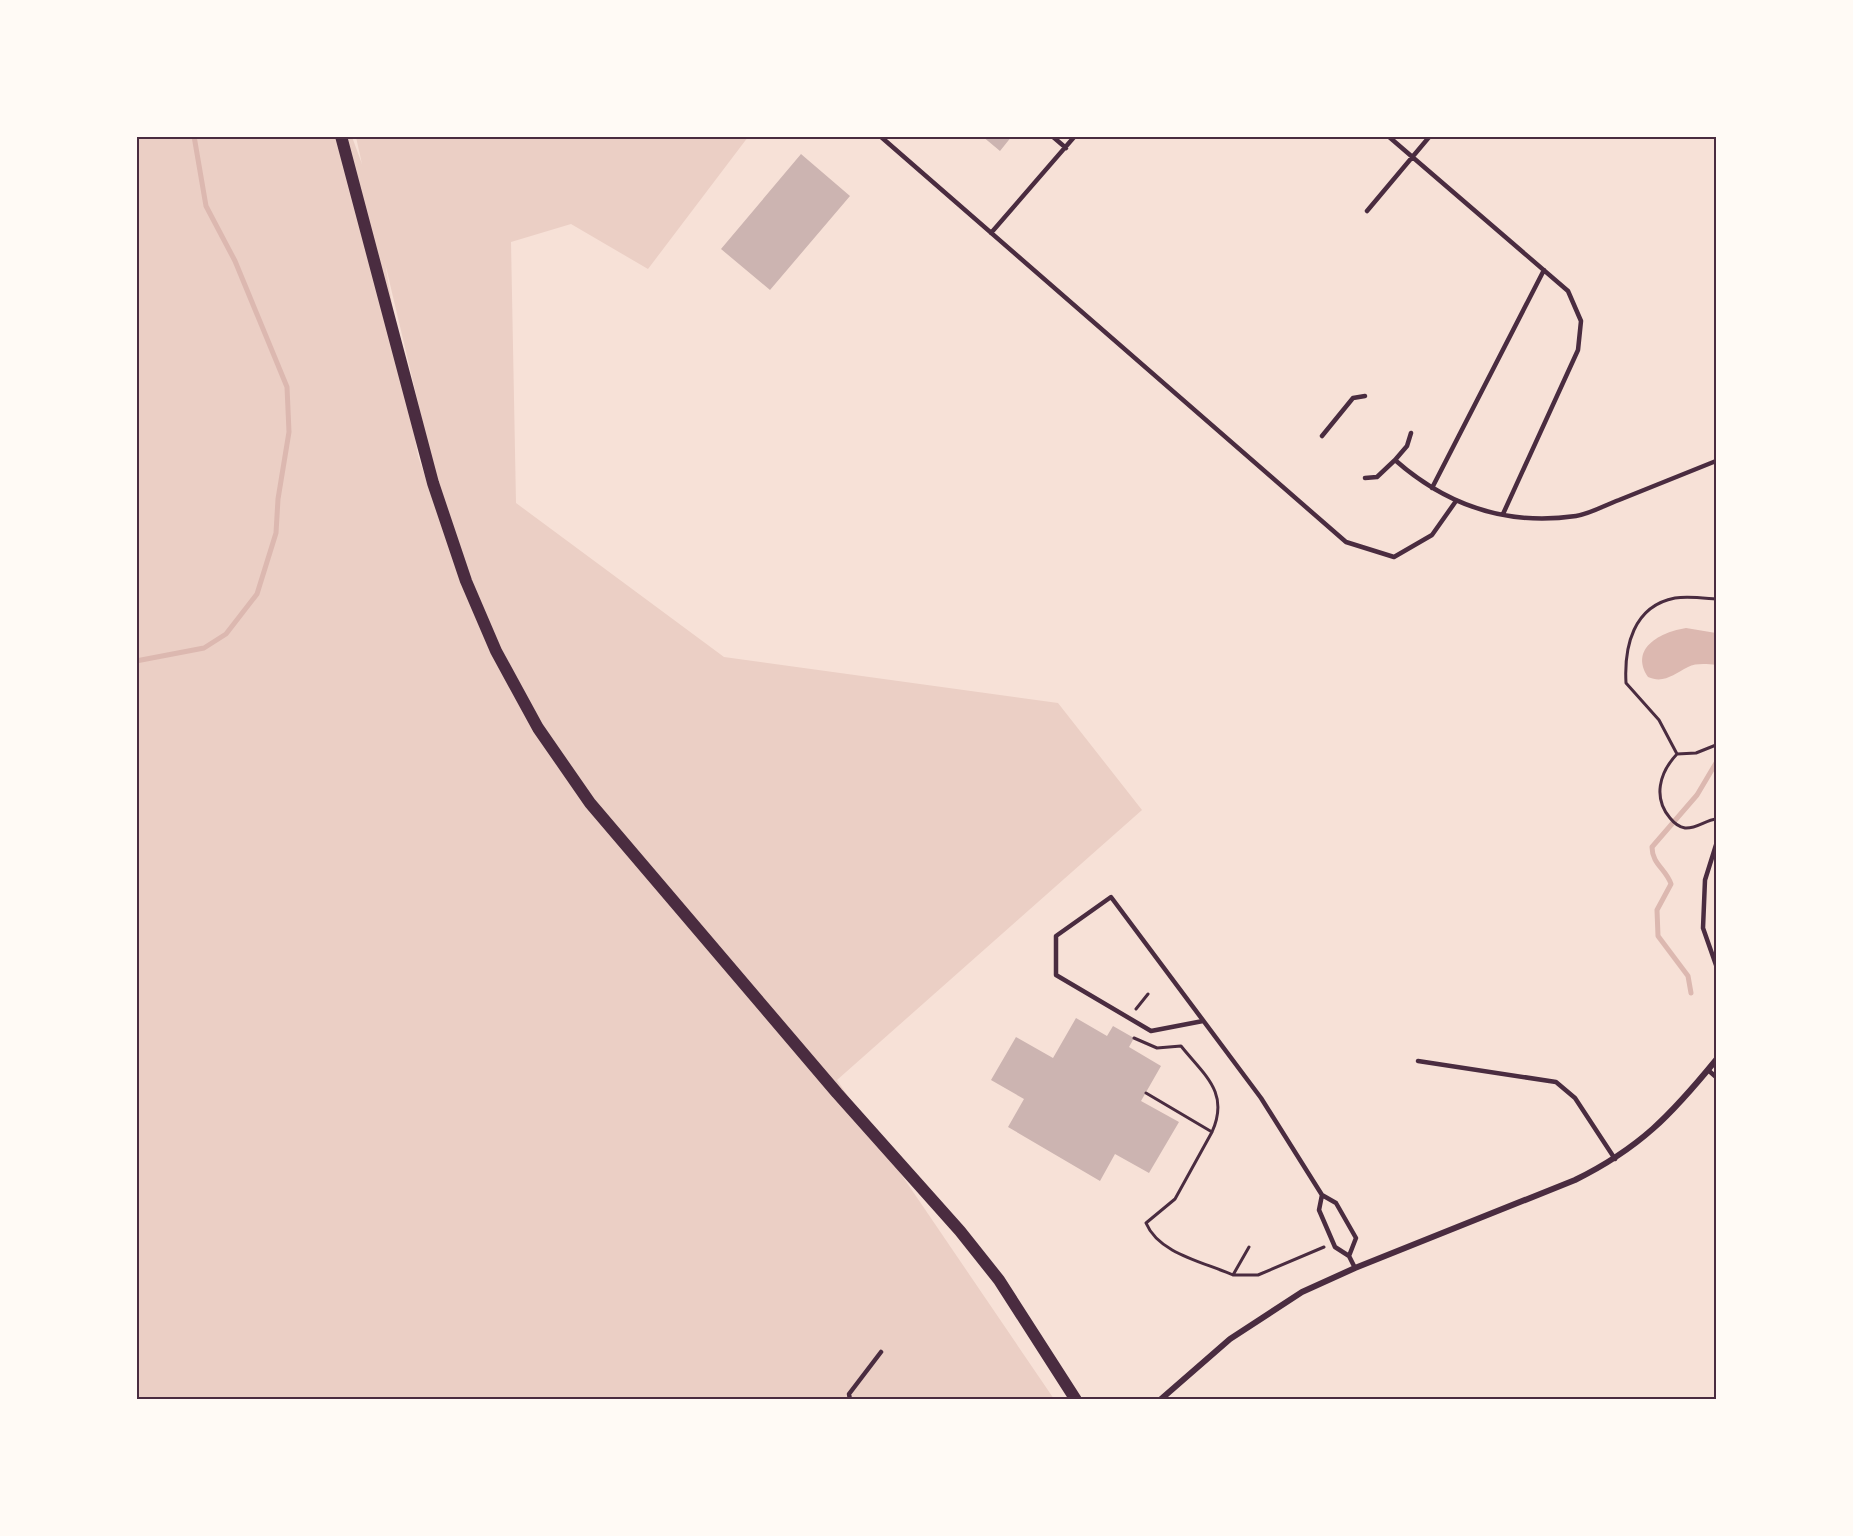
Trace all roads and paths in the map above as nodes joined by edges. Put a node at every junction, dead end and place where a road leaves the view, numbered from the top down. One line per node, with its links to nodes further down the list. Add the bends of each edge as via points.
1 (341, 136): 44 (main road, via 433,483 466,581 492,641 538,728 590,803 999,1280)
2 (880, 136): 10 (lane)
3 (1052, 136): 7 (lane)
4 (1076, 136): 7 (lane)
5 (1388, 136): 8 (lane)
6 (1430, 136): 8 (lane)
7 (1066, 148): 10 (lane)
8 (1412, 157): 9 (lane); 11 (lane)
9 (1367, 211)
10 (991, 233): 19 (lane, via 1346,542 1394,557 1432,534)
11 (1544, 270): 18 (lane); 20 (lane, via 1569,291 1581,321 1578,350)
12 (1365, 396): 14 (lane, via 1353,398)
13 (1411, 433): 15 (lane, via 1407,446)
14 (1322, 436)
15 (1395, 460): 17 (lane, via 1377,477); 18 (lane)
16 (1716, 461): 20 (lane, via 1578,516 1529,519)
17 (1365, 478)
18 (1432, 488): 19 (lane)
19 (1456, 501): 20 (lane)
20 (1503, 514)
21 (1716, 599): 23 (path, via 1671,598 1650,610 1628,640 1626,683 1659,720)
22 (1716, 745): 23 (path, via 1696,753)
23 (1677, 754): 24 (path, via 1658,791 1664,809 1679,827 1689,829)
24 (1716, 819)
25 (1716, 845): 26 (lane, via 1705,880 1703,928)
26 (1716, 964)
27 (1203, 1021): 27 (lane, via 1151,1031 1056,975 1056,936 1111,897); 36 (lane, via 1270,1111)
28 (1134, 1038): 34 (path, via 1157,1048 1181,1046 1218,1092 1220,1107)
29 (1716, 1060): 31 (street)
30 (1418, 1061): 35 (lane, via 1556,1082 1575,1098)
31 (1708, 1070): 32 (lane); 35 (street, via 1654,1130)
32 (1716, 1077)
33 (1146, 1093): 34 (path)
34 (1212, 1132): 41 (path, via 1175,1199 1146,1223 1164,1246)
35 (1615, 1159): 40 (street, via 1575,1180)
36 (1322, 1195): 37 (lane, via 1319,1210); 39 (lane, via 1336,1203 1356,1238)
37 (1334, 1243): 39 (lane); 41 (path, via 1269,1271)
38 (1249, 1247): 41 (path)
39 (1349, 1256): 40 (lane)
40 (1355, 1268): 45 (street, via 1265,1314 1230,1338)
41 (1233, 1275)
42 (881, 1352): 43 (lane, via 849,1394)
43 (850, 1400)
44 (1076, 1400)
45 (1160, 1400)

